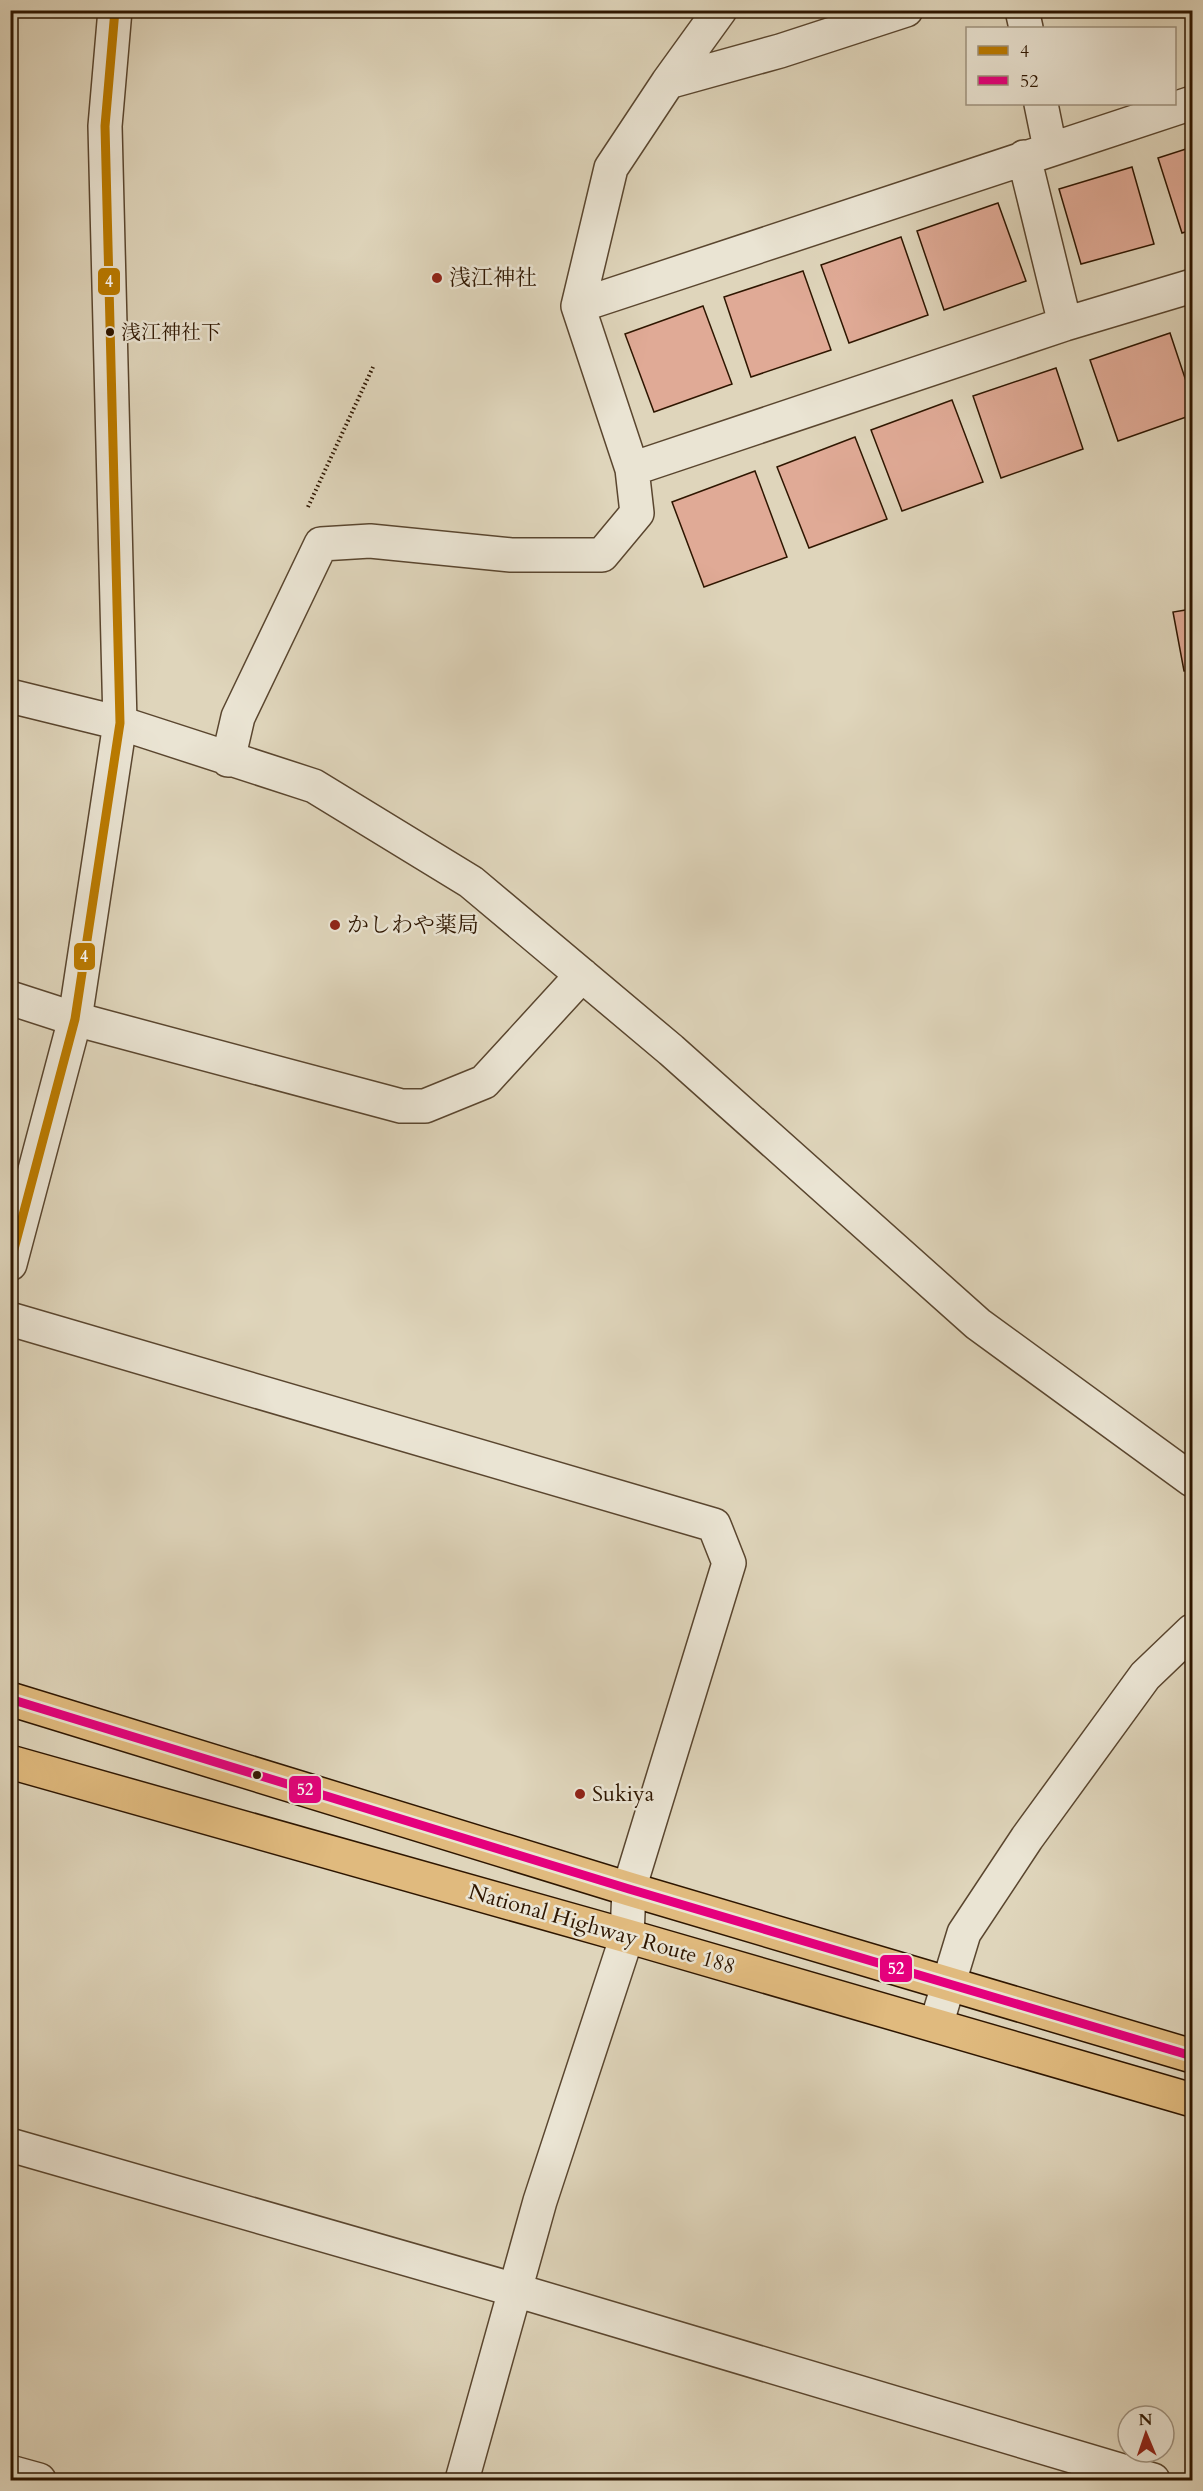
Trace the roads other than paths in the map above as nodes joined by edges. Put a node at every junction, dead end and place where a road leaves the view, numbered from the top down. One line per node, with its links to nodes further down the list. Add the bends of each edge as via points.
1 (116, 10): 15 (street, via 105,126)
2 (720, 10): 6 (street)
3 (906, 10): 6 (street)
4 (1022, 10): 5 (street)
5 (1026, 27)
6 (668, 82): 11 (street, via 611,168)
7 (1192, 103): 9 (street)
8 (1041, 105): 9 (street)
9 (1037, 153): 11 (street); 12 (street)
10 (1192, 286): 12 (street)
11 (578, 306): 13 (street)
12 (1065, 324): 13 (street)
13 (632, 469): 16 (street, via 637,513 602,555 511,555 370,541 321,544 238,717)
14 (10, 696): 15 (street)
15 (120, 723): 16 (street); 19 (street)
16 (228, 760): 17 (street, via 314,786 471,882)
17 (582, 975): 19 (street, via 484,1082 425,1106 401,1106); 22 (street, via 978,1324)
18 (10, 998): 19 (street)
19 (75, 1019): 20 (street)
20 (10, 1264)
21 (10, 1319): 26 (street, via 714,1525 729,1563)
22 (1192, 1480)
23 (1192, 1631): 28 (street, via 1145,1676 1027,1838 963,1933)
24 (10, 1699): 26 (highway, National Highway Route 188)
25 (10, 1762): 27 (highway, National Highway Route 188)
26 (629, 1889): 27 (street); 28 (highway, National Highway Route 188)
27 (627, 1936): 29 (highway, National Highway Route 188); 33 (street, via 540,2201)
28 (947, 1983): 29 (street); 30 (highway, National Highway Route 188)
29 (936, 2025): 31 (highway, National Highway Route 188)
30 (1192, 2056)
31 (1192, 2100)
32 (10, 2145): 33 (street)
33 (515, 2290): 36 (street); 37 (street)
34 (10, 2472): 35 (street)
35 (39, 2481)
36 (462, 2481)
37 (1153, 2481)

